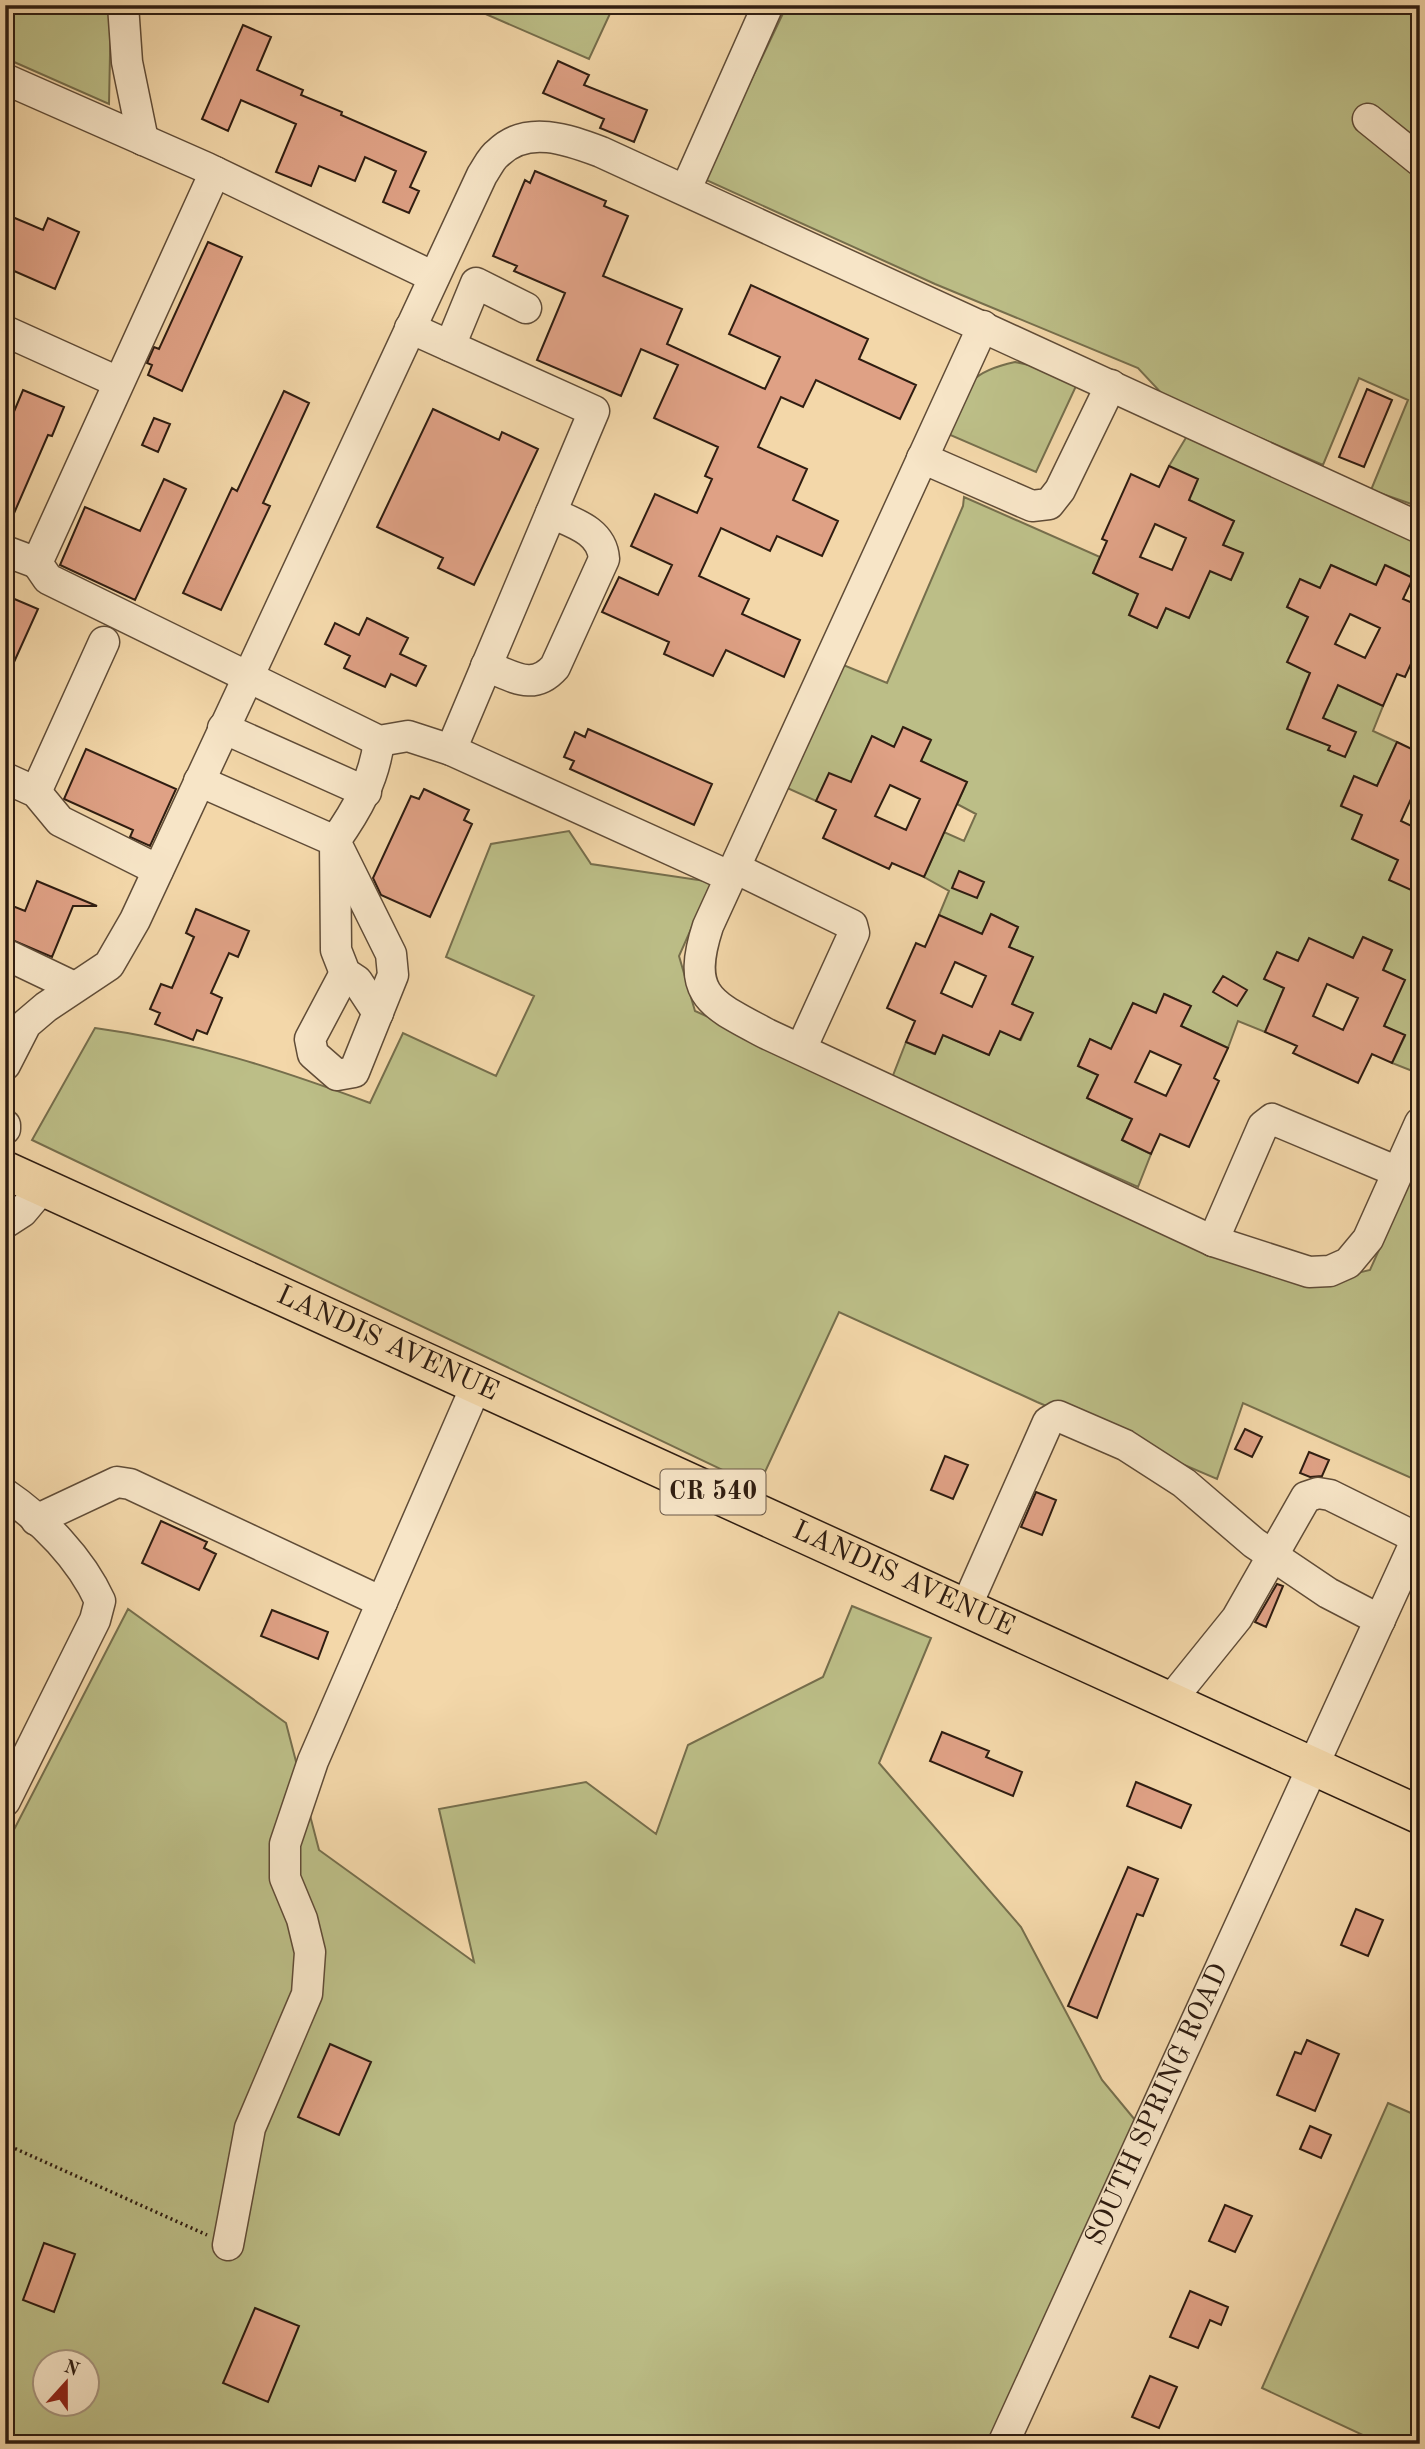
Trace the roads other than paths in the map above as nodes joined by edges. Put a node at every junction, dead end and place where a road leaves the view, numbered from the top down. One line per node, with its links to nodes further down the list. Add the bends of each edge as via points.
1 (123, 5): 5 (street, via 127,62)
2 (768, 5): 8 (street)
3 (5, 79): 5 (street)
4 (1368, 119): 6 (street)
5 (143, 140): 7 (street)
6 (1420, 161)
7 (215, 172): 9 (street); 15 (street)
8 (686, 189): 9 (street, via 558,136 522,139 498,152 482,175); 11 (street)
9 (434, 277): 12 (street)
10 (526, 308): 14 (street, via 476,282)
11 (983, 326): 16 (street); 17 (street)
12 (410, 328): 14 (street); 24 (street)
13 (5, 331): 15 (street)
14 (450, 346): 18 (street, via 594,411)
15 (118, 382): 21 (street)
16 (1111, 385): 17 (street, via 1049,504 1032,506); 19 (street)
17 (922, 458): 34 (street)
18 (551, 513): 23 (street); 23 (street, via 595,535 604,559 555,667 547,675 538,681 526,680)
19 (1420, 528)
20 (5, 551): 21 (street)
21 (37, 563): 24 (street, via 48,579)
22 (104, 642): 30 (street)
23 (486, 666): 27 (street)
24 (247, 677): 25 (street); 26 (street)
25 (223, 728): 29 (street); 31 (street)
26 (379, 741): 27 (street, via 408,737); 31 (street)
27 (451, 750): 34 (street)
28 (5, 778): 30 (street)
29 (199, 781): 32 (street); 33 (street)
30 (36, 792): 33 (street, via 60,821)
31 (366, 792): 32 (street)
32 (335, 841): 36 (street, via 336,950); 38 (street, via 391,954 393,975)
33 (158, 870): 37 (street, via 109,965)
34 (733, 872): 39 (street, via 701,948 700,984 718,1007); 39 (street, via 852,925 854,933)
35 (5, 954): 37 (street)
36 (345, 973): 38 (street, via 357,981); 38 (street, via 310,1039 313,1054 337,1075 354,1072)
37 (74, 987): 40 (street, via 26,1024)
38 (378, 1013)
39 (801, 1049): 46 (street)
40 (5, 1065)
41 (1420, 1123): 43 (street)
42 (5, 1170): 44 (main road, LANDIS AVENUE / CR 540)
43 (1398, 1172): 46 (street, via 1368,1239 1348,1263 1330,1271 1289,1267); 46 (street, via 1272,1119 1263,1126)
44 (43, 1187): 45 (street, via 22,1212); 47 (main road, LANDIS AVENUE / CR 540)
45 (5, 1223)
46 (1213, 1241)
47 (477, 1384): 52 (street); 53 (main road, LANDIS AVENUE / CR 540)
48 (5, 1494): 49 (street)
49 (36, 1520): 52 (street, via 117,1482 130,1484); 57 (street, via 90,1577 100,1601 95,1620)
50 (1418, 1535): 51 (street, via 1318,1493 1306,1497); 54 (street, SOUTH SPRING ROAD)
51 (1271, 1554): 53 (street, via 1184,1483 1125,1445 1058,1416 1048,1422); 54 (street, via 1328,1593); 55 (street, via 1237,1618)
52 (382, 1602): 59 (street, via 313,1761 285,1844 285,1878 310,1952 307,1994 250,2128)
53 (966, 1607): 55 (main road, LANDIS AVENUE / CR 540)
54 (1380, 1620): 56 (street, SOUTH SPRING ROAD)
55 (1170, 1701): 56 (main road, LANDIS AVENUE / CR 540)
56 (1313, 1766): 58 (main road, LANDIS AVENUE / CR 540); 60 (street, SOUTH SPRING ROAD)
57 (5, 1801)
58 (1420, 1815)
59 (228, 2245)
60 (1003, 2444)

